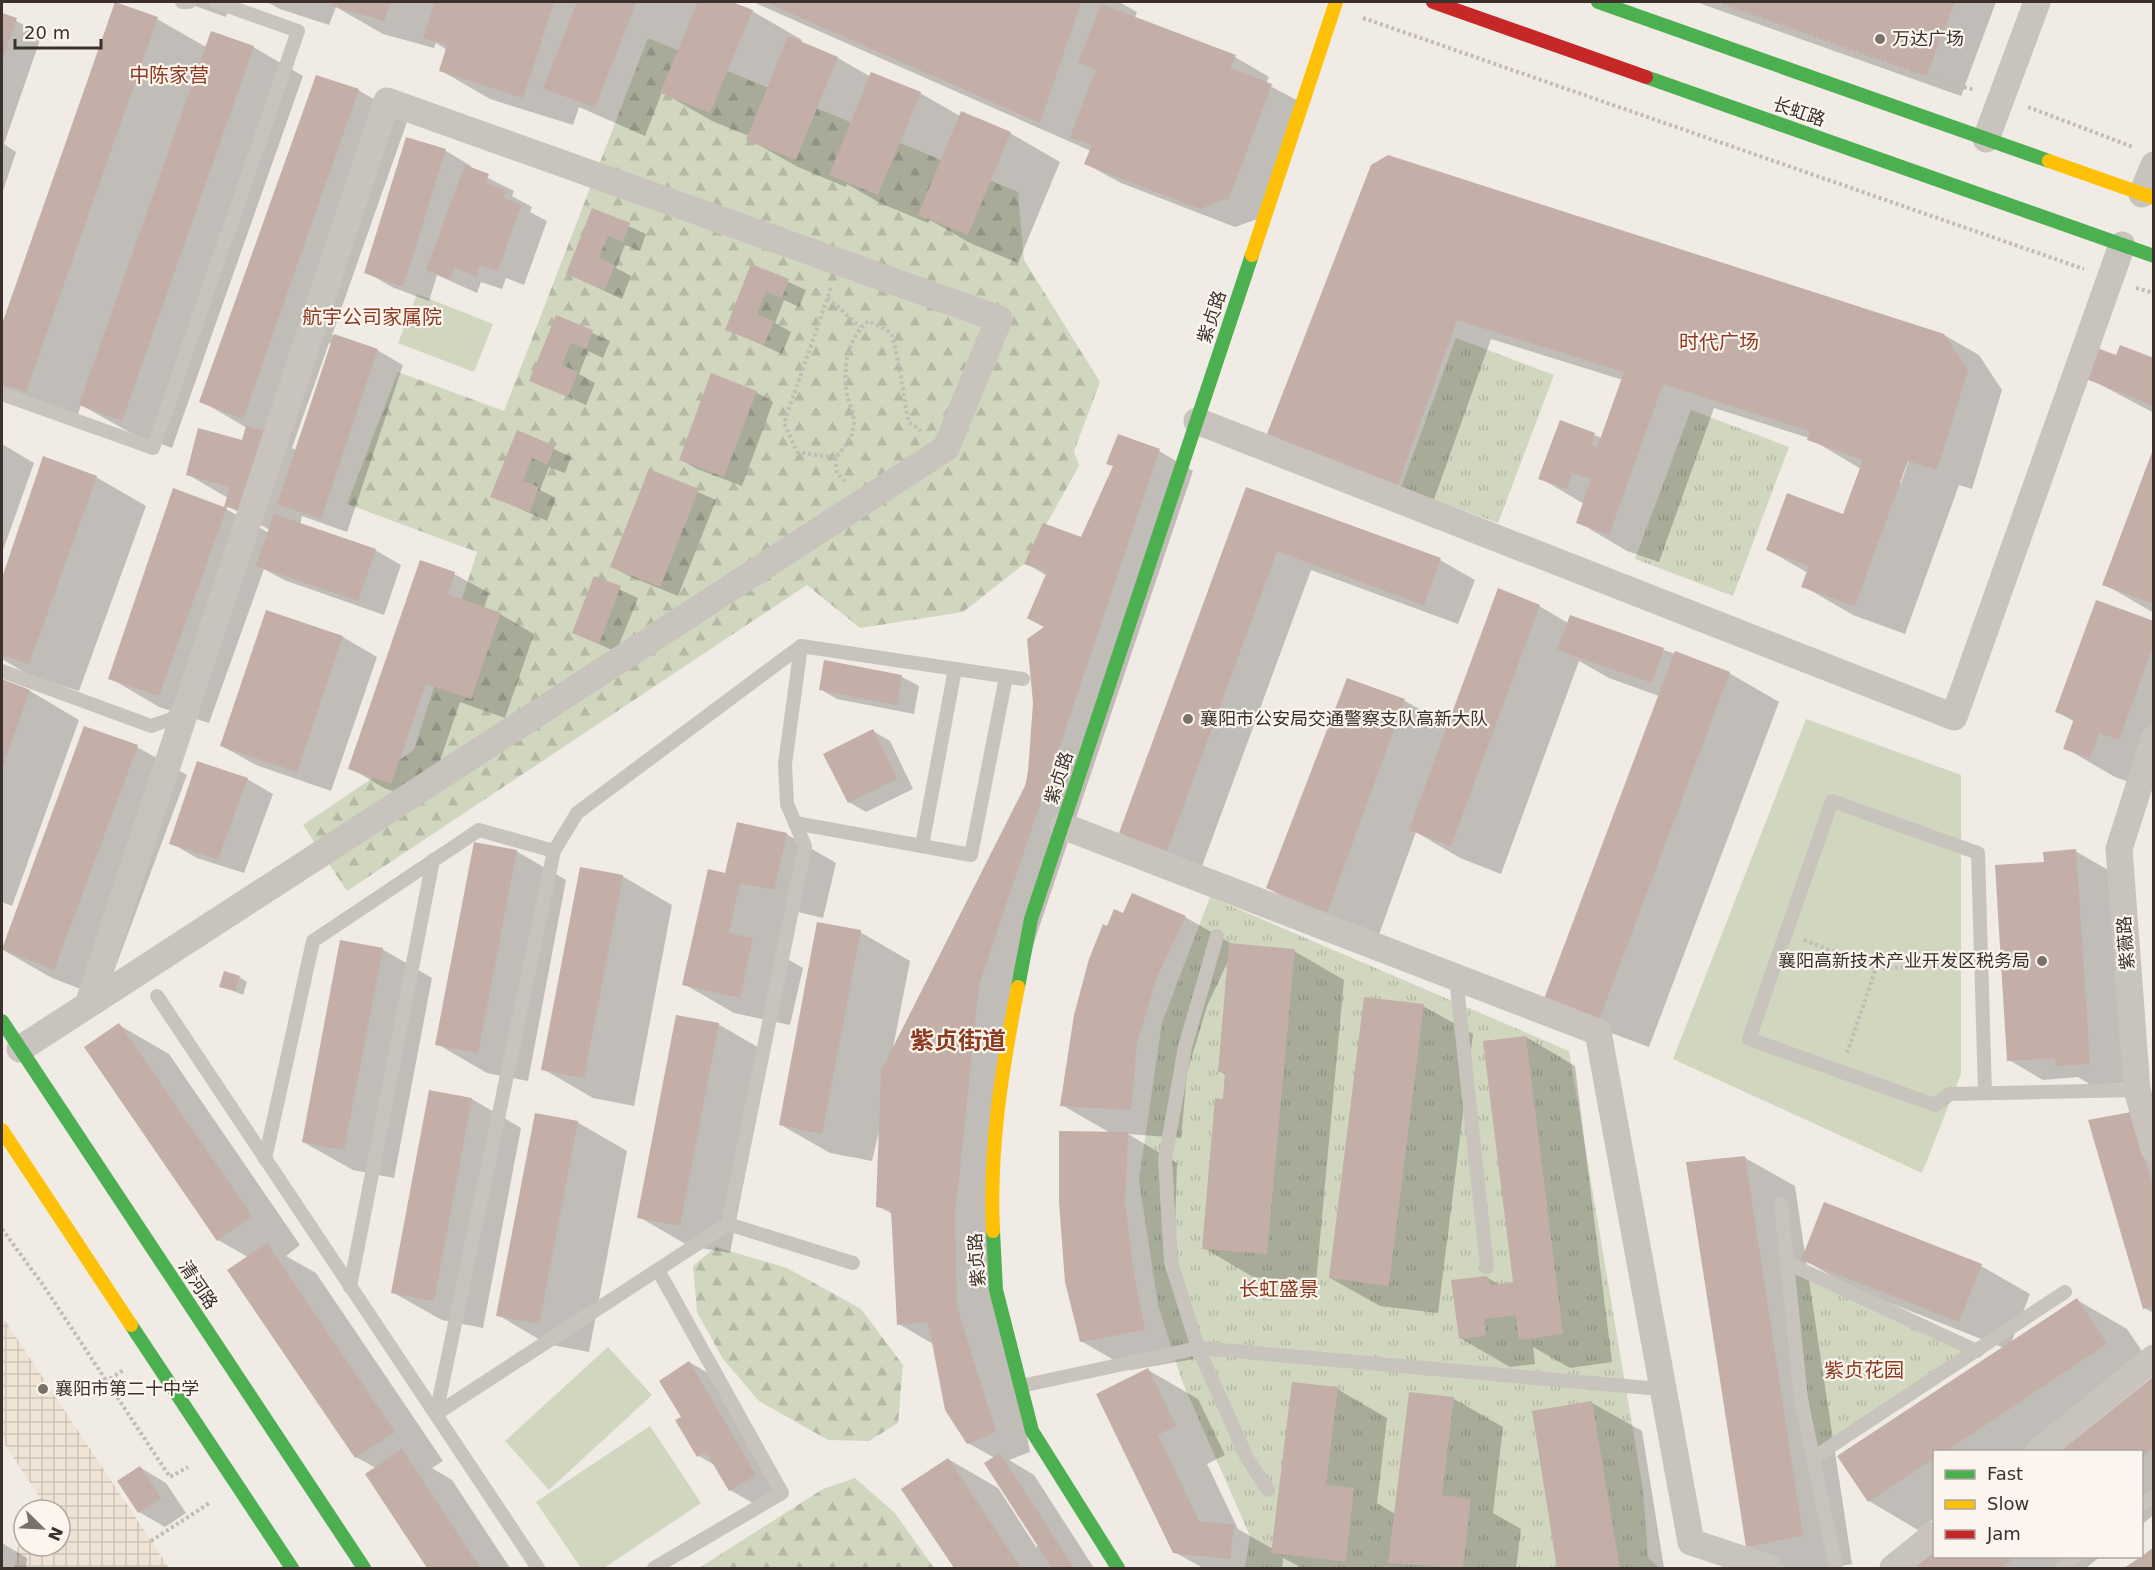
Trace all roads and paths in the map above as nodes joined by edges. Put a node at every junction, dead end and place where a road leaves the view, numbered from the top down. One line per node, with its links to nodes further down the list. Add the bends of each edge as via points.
1 (182, 2): 2 (lane)
2 (189, 2)
3 (216, 2): 20 (lane, via 298,31 153,448)
4 (1433, 2): 13 (main road, 长虹路)
5 (1598, 2): 10 (main road, 长虹路)
6 (1714, 2): 9 (path, via 1926,77)
7 (2037, 2): 9 (street)
8 (1335, 4): 16 (path); 21 (main road, 紫贞路)
9 (2001, 97): 10 (street); 11 (path)
10 (1986, 139): 12 (main road, 长虹路)
11 (2148, 158): 12 (street)
12 (2148, 196)
13 (2122, 245): 14 (main road, 长虹路); 16 (street)
14 (2154, 256)
15 (840, 263): 18 (path); 22 (street, via 999,319); 42 (street, via 387,101)
16 (2110, 279): 17 (path); 21 (street, via 1954,717)
17 (2154, 293)
18 (828, 298): 19 (path); 19 (path, via 784,423 798,452 835,458 848,444 854,423 846,391 847,365)
19 (860, 327): 22 (path, via 869,321 891,333 909,422 926,435)
20 (2, 394)
21 (1197, 421): 32 (main road, 紫贞路)
22 (950, 438): 42 (street, via 946,448)
23 (237, 534): 26 (lane, via 174,718 151,726)
24 (801, 646): 25 (lane); 31 (lane, via 785,764 787,804); 34 (lane, via 577,813)
25 (955, 669): 27 (lane); 33 (lane)
26 (2, 671)
27 (1006, 677): 28 (lane); 33 (lane, via 971,855)
28 (1023, 679)
29 (2154, 739): 30 (street, 紫薇路)
30 (2144, 803): 46 (street, 紫薇路, via 2119,849)
31 (795, 823): 33 (lane); 52 (lane, via 805,846)
32 (1063, 826): 40 (street); 63 (main road, 紫贞路, via 1031,920 999,1083 992,1195 996,1290)
33 (922, 846)
34 (554, 851): 35 (lane, via 479,830); 65 (lane)
35 (433, 861): 50 (lane, via 313,941); 58 (lane)
36 (1786, 933): 38 (lane, via 1832,801 1978,853); 39 (path); 45 (lane, via 1749,1039)
37 (1217, 936): 60 (lane, via 1185,1047 1165,1160 1171,1262)
38 (1981, 966): 39 (path); 47 (lane)
39 (1876, 968): 45 (path)
40 (1456, 976): 56 (lane); 79 (street, via 1598,1032 1691,1542)
41 (157, 996): 50 (lane)
42 (88, 1005): 44 (street)
43 (2, 1021): 44 (main road, 清河路)
44 (20, 1049): 75 (main road, 清河路)
45 (1841, 1071): 47 (lane, via 1935,1105 1950,1094)
46 (2137, 1090): 47 (lane); 49 (street, 紫薇路)
47 (1985, 1093)
48 (2, 1130): 69 (main road)
49 (2154, 1149)
50 (265, 1159): 58 (lane)
51 (1781, 1204): 55 (lane)
52 (728, 1224): 54 (lane); 57 (lane)
53 (2, 1229): 68 (path)
54 (853, 1263)
55 (1786, 1263): 61 (lane); 67 (lane, via 1801,1399)
56 (1487, 1267)
57 (658, 1270): 65 (lane); 77 (lane, via 782,1492)
58 (350, 1287): 65 (lane)
59 (2066, 1292): 61 (lane)
60 (1198, 1348): 63 (lane); 64 (lane); 70 (lane, via 1247,1458)
61 (1977, 1351): 67 (lane)
62 (2154, 1358): 66 (street)
63 (1021, 1386): 78 (main road, 紫贞路, via 1032,1431)
64 (1648, 1388)
65 (436, 1414): 76 (lane)
66 (2039, 1450)
67 (1813, 1458): 80 (lane)
68 (170, 1477)
69 (237, 1485): 72 (path); 74 (main road)
70 (1268, 1490)
71 (1933, 1537): 81 (street)
72 (151, 1541)
73 (2075, 1558): 82 (lane)
74 (292, 1569)
75 (364, 1569)
76 (538, 1569)
77 (654, 1569)
78 (1118, 1569)
79 (1769, 1569)
80 (1836, 1569)
81 (1893, 1569)
82 (2061, 1569)

